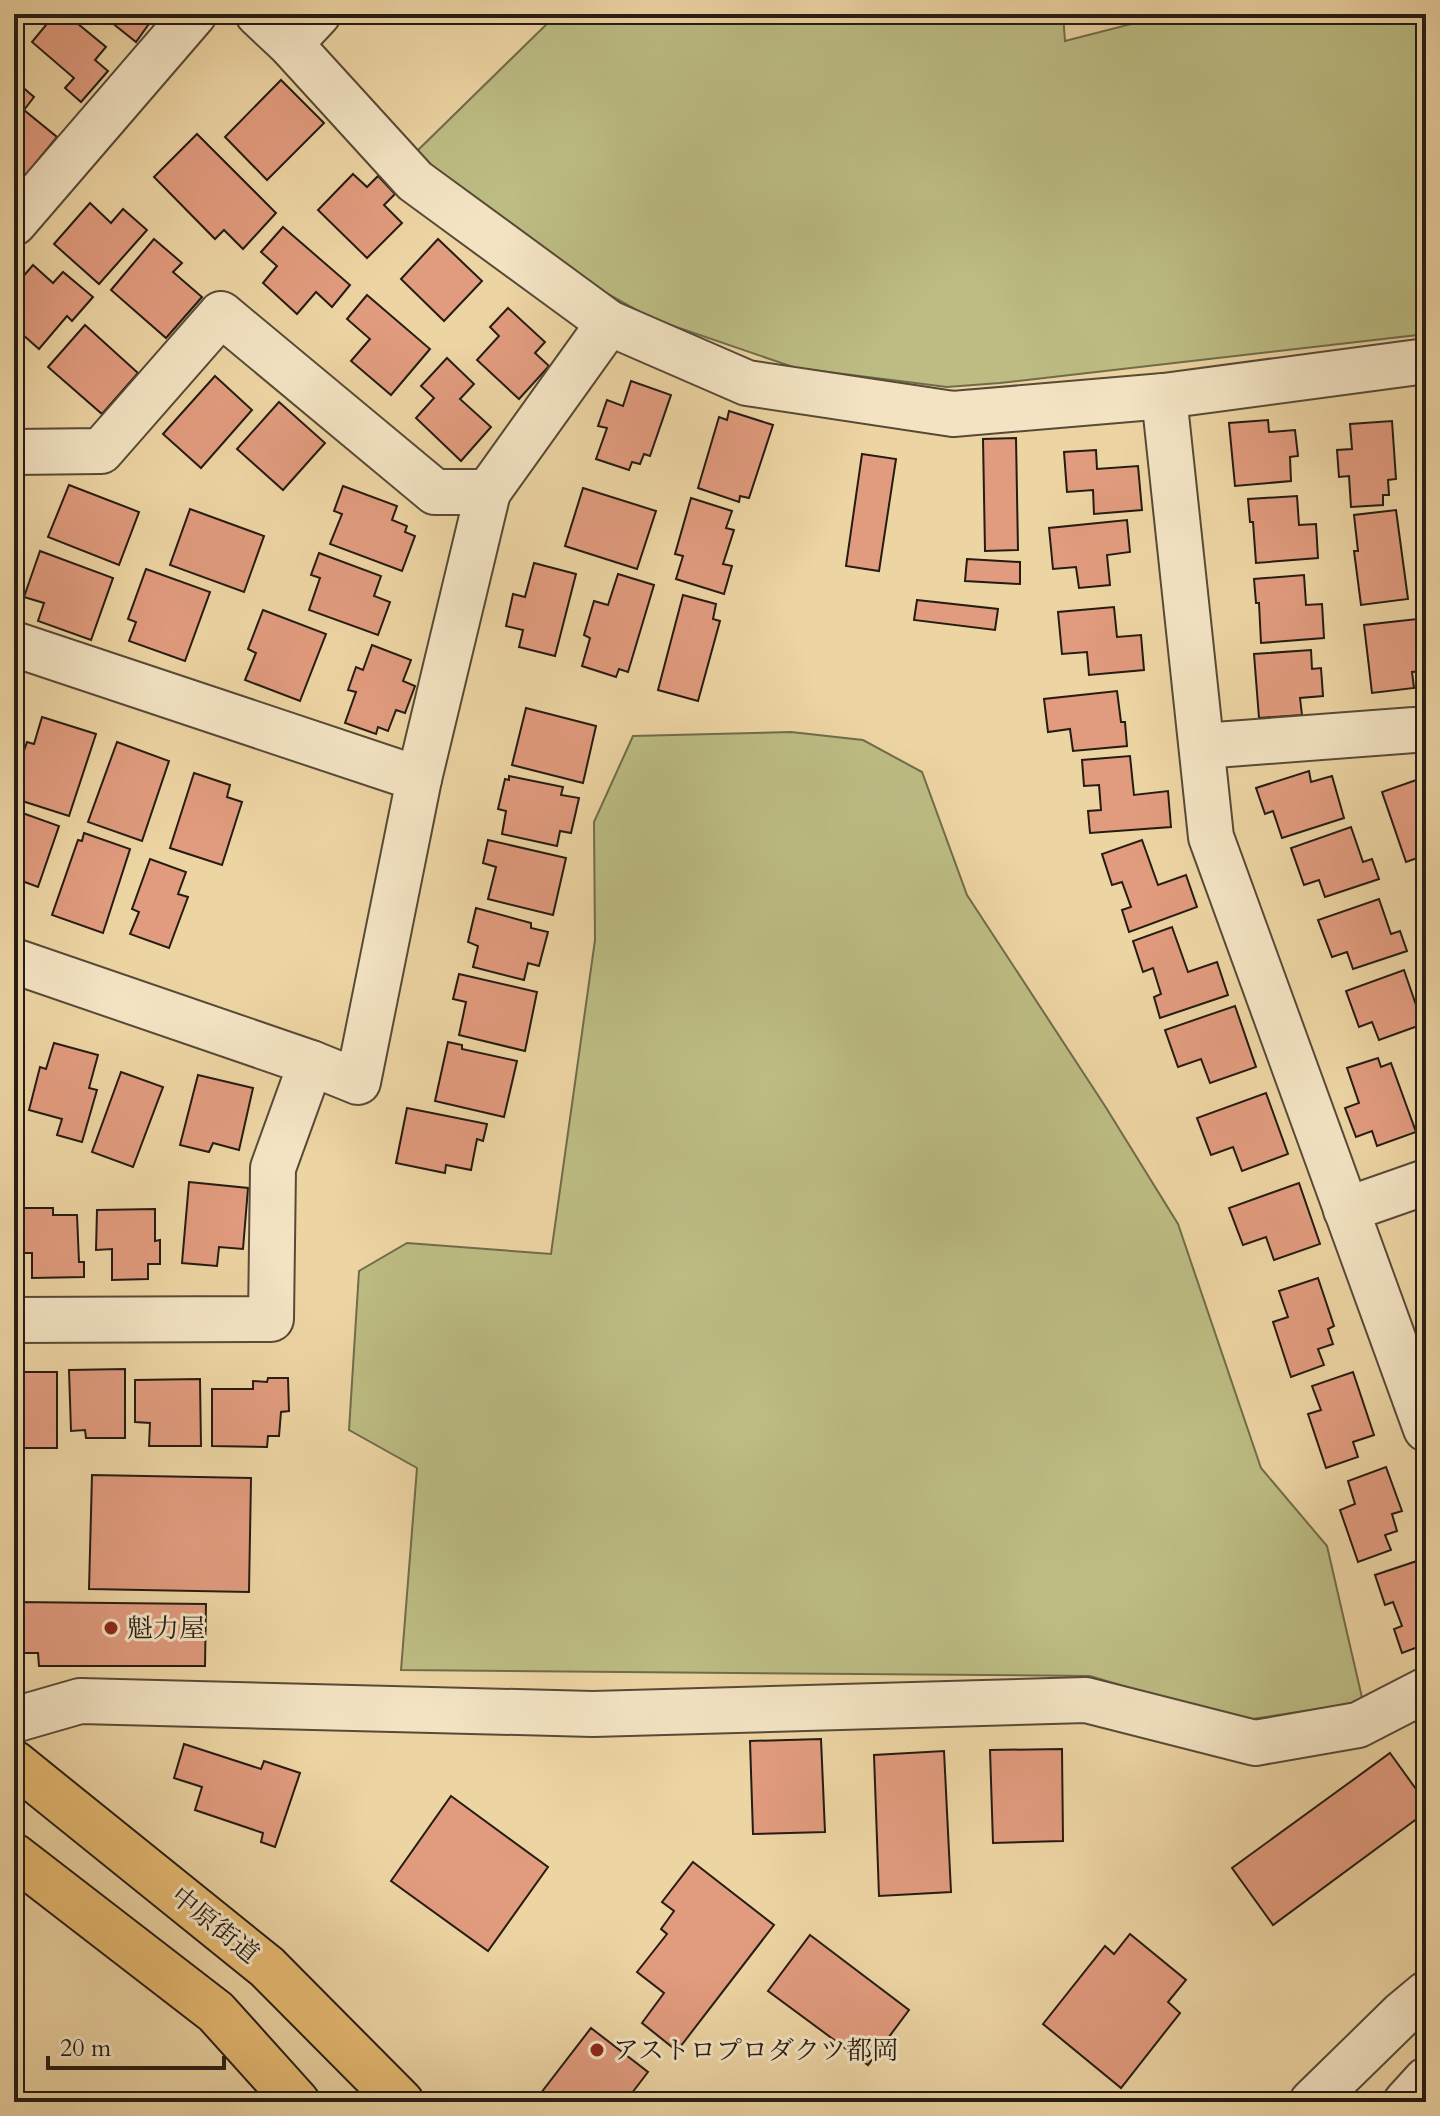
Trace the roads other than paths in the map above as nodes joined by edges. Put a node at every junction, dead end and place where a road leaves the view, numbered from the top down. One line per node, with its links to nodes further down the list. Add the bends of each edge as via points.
1 (194, 14): 4 (street)
2 (258, 14): 3 (street)
3 (304, 29): 5 (street, via 415,181)
4 (14, 223)
5 (609, 323): 7 (street, via 747,383 953,414); 9 (street)
6 (1426, 361): 7 (street)
7 (1164, 396): 12 (street)
8 (14, 452): 9 (street, via 101,451 221,314 435,492)
9 (488, 492): 13 (street)
10 (14, 644): 13 (street)
11 (1422, 729): 12 (street)
12 (1202, 746): 17 (street, via 1211,837)
13 (419, 779): 15 (street, via 358,1082)
14 (14, 961): 15 (street)
15 (311, 1063): 18 (street, via 273,1168 271,1319)
16 (1426, 1182): 17 (street)
17 (1346, 1210): 19 (street)
18 (14, 1320)
19 (1426, 1429)
20 (1426, 1690): 21 (street, via 1358,1725 1255,1743 1086,1700 593,1714 80,1701)
21 (14, 1720)
22 (14, 1763): 27 (main road, 中原街道, via 267,1967)
23 (14, 1856): 26 (main road, via 216,2012)
24 (1426, 1994): 28 (street)
25 (1426, 2080): 29 (street)
26 (297, 2102)
27 (401, 2102)
28 (1312, 2102)
29 (1406, 2102)

